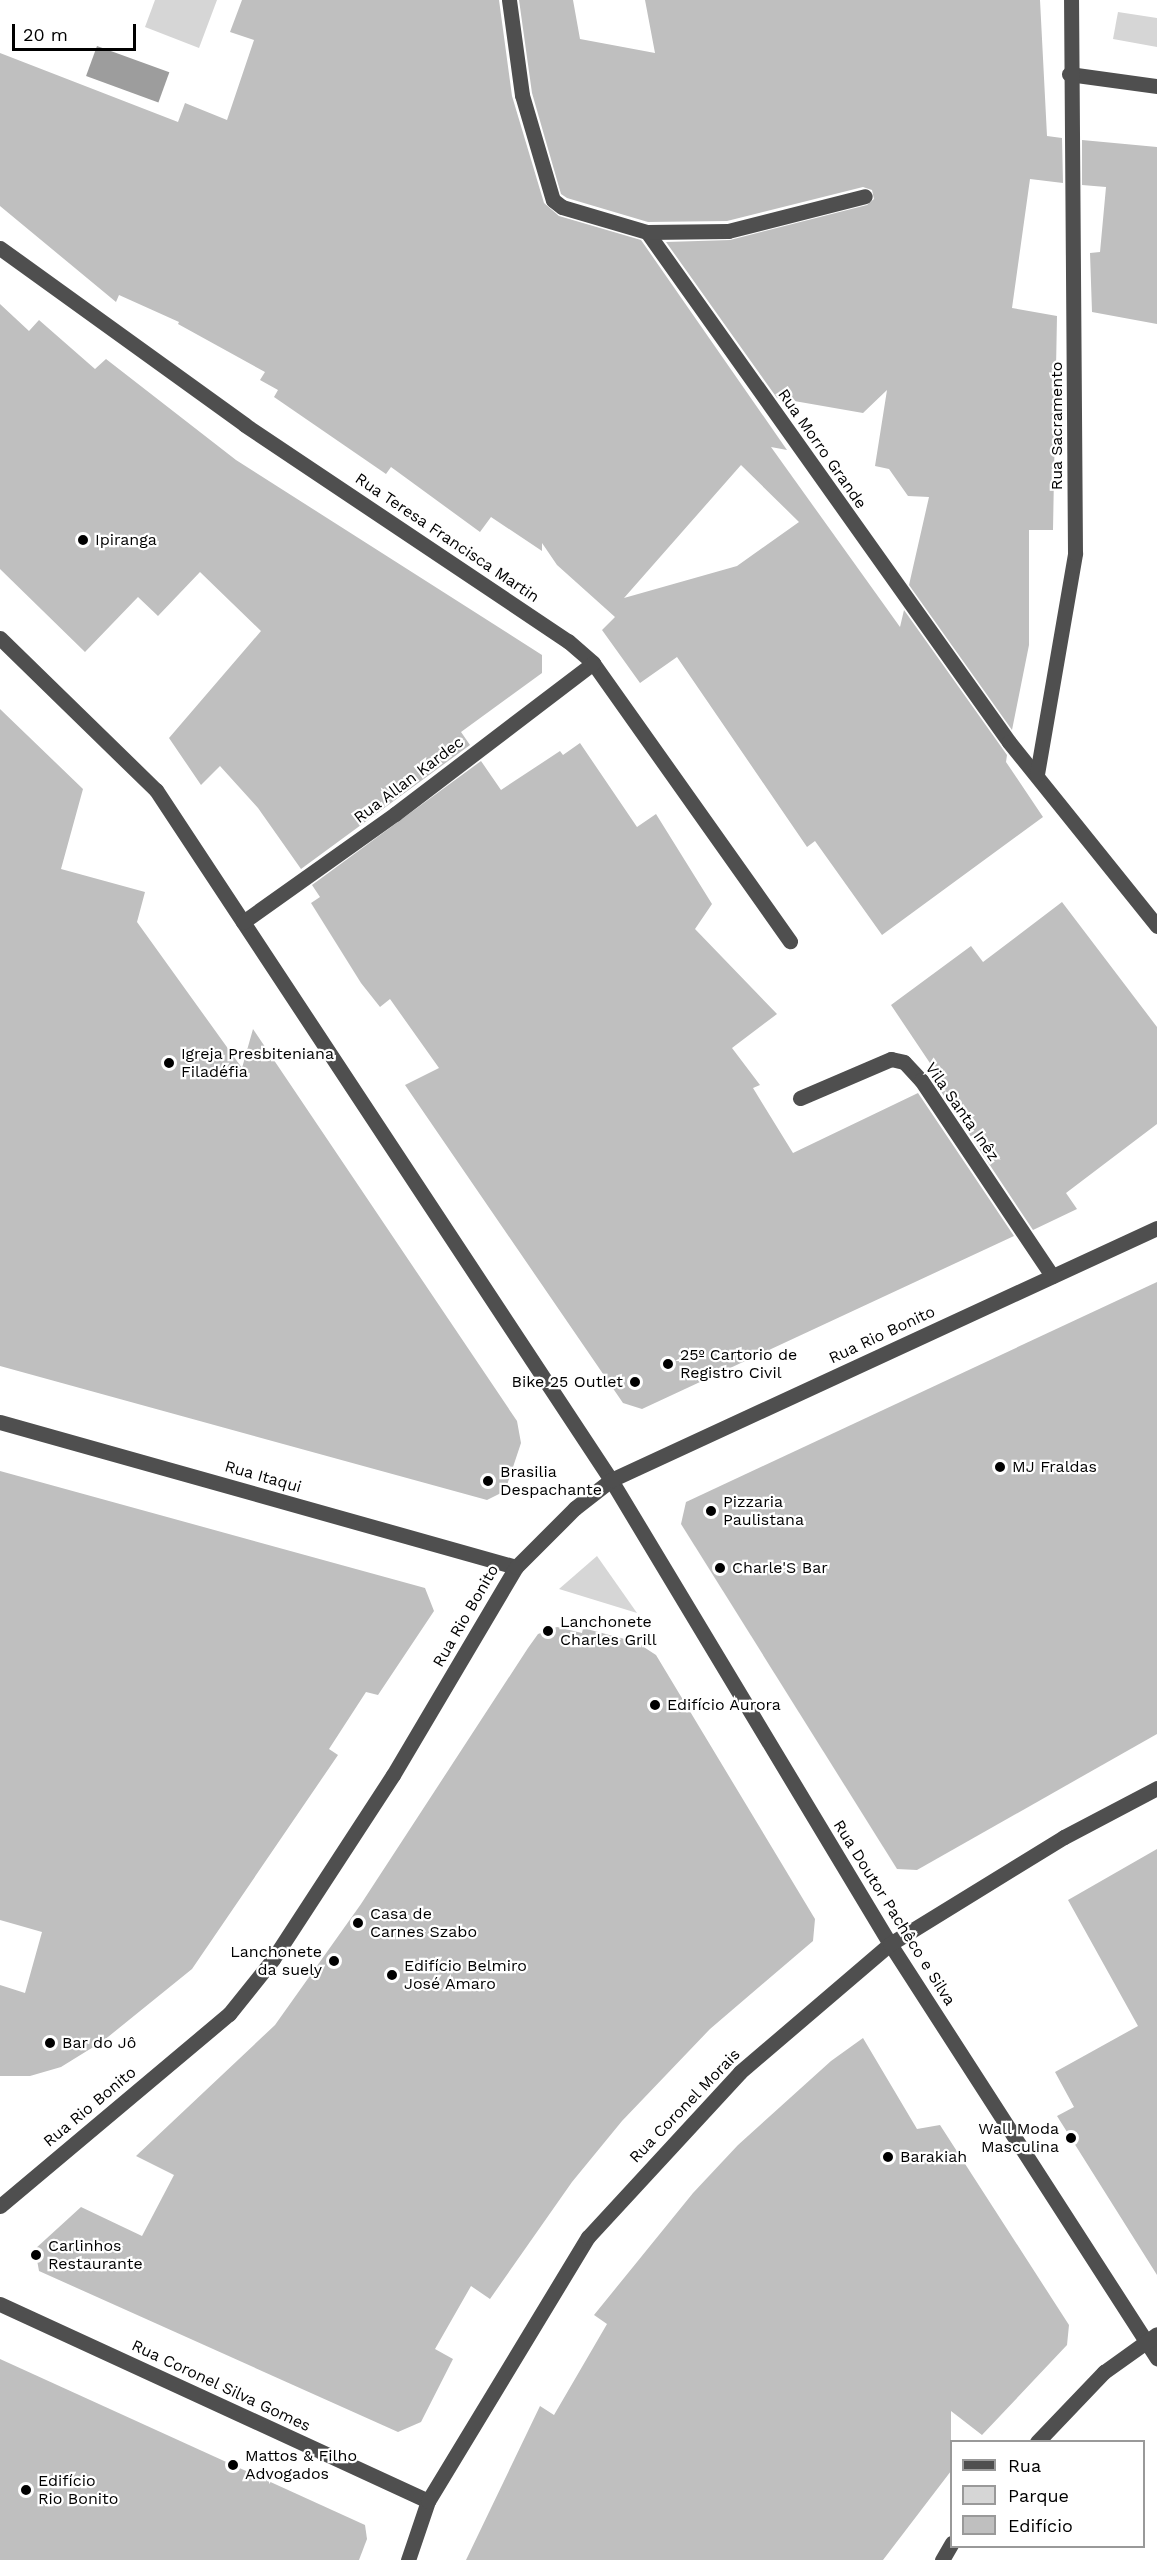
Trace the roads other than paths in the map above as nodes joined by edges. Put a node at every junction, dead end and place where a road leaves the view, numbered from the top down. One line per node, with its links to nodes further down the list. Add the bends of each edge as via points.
1 (509, 0): 6 (street, via 522,95 553,200 562,207)
2 (1071, 0): 3 (street, Rua Sacramento)
3 (1069, 74): 4 (street); 10 (street, Rua Sacramento, via 1075,553)
4 (1157, 86)
5 (865, 195): 6 (street, via 728,231)
6 (647, 232): 10 (street, Rua Morro Grande, via 1009,742)
7 (0, 248): 9 (street, Rua Teresa Francisca Martin, via 245,425 568,641)
8 (0, 638): 11 (street, Rua Doutor Pachêco e Silva, via 156,790)
9 (593, 663): 11 (street, Rua Allan Kardec); 13 (street, Rua Teresa Francisca Martin)
10 (1037, 774): 12 (street, Rua Morro Grande)
11 (243, 922): 18 (street, Rua Doutor Pachêco e Silva)
12 (1157, 926)
13 (790, 941)
14 (800, 1098): 16 (street, Vila Santa Inêz, via 891,1059 904,1062 921,1080)
15 (1157, 1228): 16 (street, Rua Rio Bonito)
16 (1052, 1276): 18 (street, Rua Rio Bonito)
17 (0, 1422): 19 (street, Rua Itaqui)
18 (611, 1480): 19 (street, Rua Rio Bonito, via 575,1508); 21 (street, Rua Doutor Pachêco e Silva)
19 (516, 1567): 22 (street, Rua Rio Bonito, via 393,1775 286,1940 229,2014)
20 (1157, 1788): 21 (street, Rua Coronel Morais, via 1064,1837)
21 (890, 1944): 24 (street, Rua Doutor Pachêco e Silva); 27 (street, Rua Coronel Morais, via 740,2072 588,2237)
22 (0, 2206)
23 (0, 2304): 27 (street, Rua Coronel Silva Gomes)
24 (1152, 2338): 25 (street, Rua Doutor Pachêco e Silva); 26 (street, via 1104,2372)
25 (1157, 2358)
26 (1039, 2440)
27 (428, 2501): 29 (street, Rua Coronel Morais)
28 (950, 2545): 30 (street)
29 (408, 2560)
30 (942, 2560)

